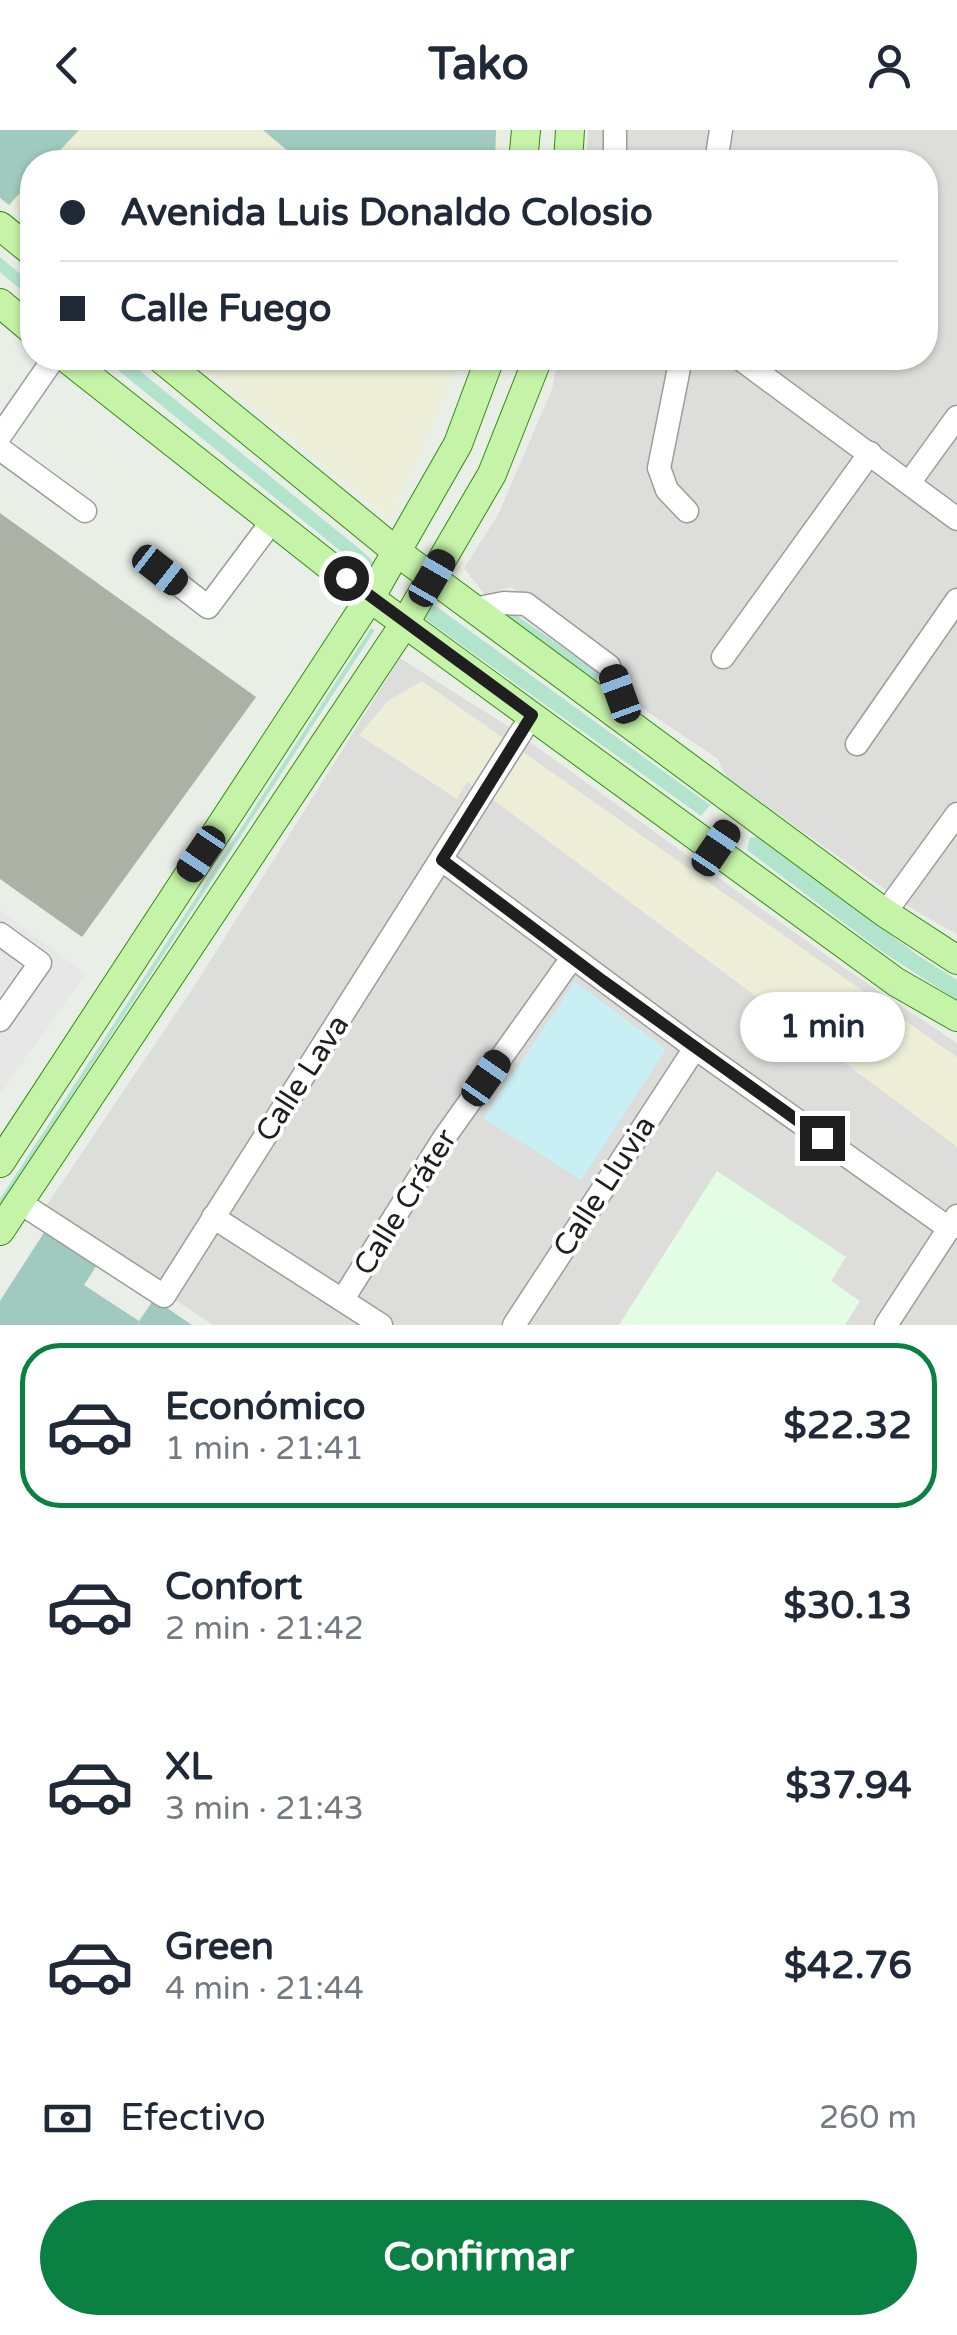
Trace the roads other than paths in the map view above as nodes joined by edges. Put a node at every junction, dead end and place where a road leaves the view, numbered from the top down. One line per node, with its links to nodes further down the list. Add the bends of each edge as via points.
1 (0, 226): 2 (main road)
2 (20, 242)
3 (0, 303): 4 (main road)
4 (20, 320)
5 (46, 370): 13 (street)
6 (81, 370): 20 (main road)
7 (175, 370): 21 (main road)
8 (486, 370): 21 (main road, via 458,444)
9 (533, 370): 23 (main road, via 492,474)
10 (679, 370): 18 (street, via 659,468 667,490)
11 (756, 370): 15 (street)
12 (957, 416): 16 (street)
13 (0, 436)
14 (0, 449): 17 (street)
15 (870, 452): 16 (street); 27 (street)
16 (909, 483): 19 (street)
17 (85, 511)
18 (687, 511)
19 (957, 519)
20 (274, 520): 22 (street, via 208,607); 24 (main road)
21 (397, 552): 23 (main road); 24 (main road)
22 (160, 570)
23 (432, 578): 26 (main road); 30 (main road)
24 (370, 598): 26 (main road); 41 (main road)
25 (957, 600): 29 (street)
26 (405, 623): 28 (main road); 42 (main road)
27 (723, 657)
28 (532, 715): 32 (main road); 33 (street, Calle Lava)
29 (857, 744)
30 (743, 808): 32 (main road); 34 (main road)
31 (957, 814): 34 (street)
32 (716, 848): 38 (main road, via 896,982)
33 (442, 860): 36 (street); 43 (street, Calle Lava)
34 (885, 912): 37 (main road)
35 (0, 934): 39 (street, via 40,964)
36 (572, 958): 40 (street); 46 (street, Calle Cráter, via 444,1138)
37 (957, 960)
38 (957, 1018)
39 (0, 1020)
40 (695, 1048): 44 (street); 48 (street, Calle Lluvia)
41 (0, 1163)
42 (19, 1202): 43 (street, Calle Lava, via 164,1296); 45 (main road)
43 (213, 1217): 46 (street)
44 (954, 1223): 49 (street)
45 (0, 1230)
46 (344, 1299): 47 (street)
47 (381, 1325)
48 (514, 1325)
49 (886, 1325)

